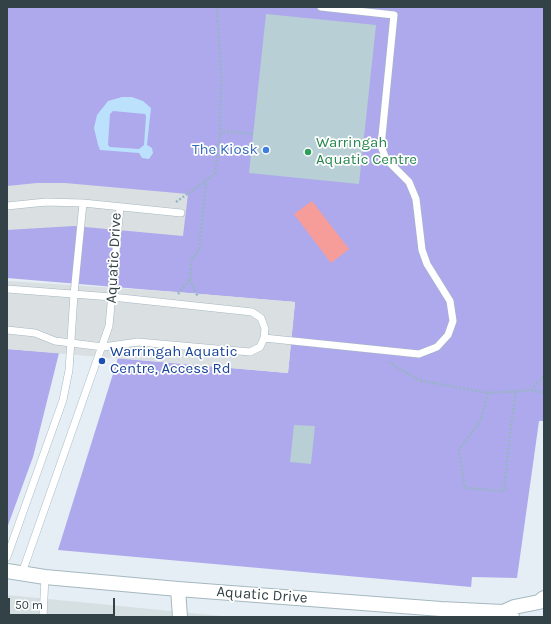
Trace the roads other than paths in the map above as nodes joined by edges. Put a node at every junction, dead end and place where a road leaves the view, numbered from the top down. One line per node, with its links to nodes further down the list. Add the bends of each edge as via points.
1 (322, 7): 10 (lane, via 394,15 381,146 386,159 408,182 416,199 422,250 427,264 450,301 453,321 448,335 437,347 419,354)
2 (83, 203): 3 (lane, Aquatic Drive, via 46,202); 4 (lane, Aquatic Drive); 7 (lane)
3 (7, 206)
4 (120, 207): 5 (lane); 8 (lane, Aquatic Drive)
5 (181, 213)
6 (7, 289): 7 (lane)
7 (74, 294): 8 (lane); 11 (lane)
8 (112, 297): 10 (lane, via 252,312 261,318 265,329); 12 (lane, Aquatic Drive, via 109,326)
9 (7, 330): 11 (lane, via 35,333 55,341)
10 (264, 338): 12 (lane, via 260,347 250,352 138,342)
11 (72, 343): 12 (lane); 13 (lane, via 63,400)
12 (103, 347): 15 (lane, Aquatic Drive)
13 (7, 557)
14 (7, 572): 15 (street, Aquatic Drive)
15 (22, 573): 16 (street, Aquatic Drive)
16 (45, 577): 17 (street, Aquatic Drive); 20 (lane)
17 (178, 589): 19 (street, Aquatic Drive); 21 (street)
18 (544, 598): 19 (street, Aquatic Drive, via 539,602 514,607)
19 (507, 615)
20 (43, 617)
21 (180, 617)

